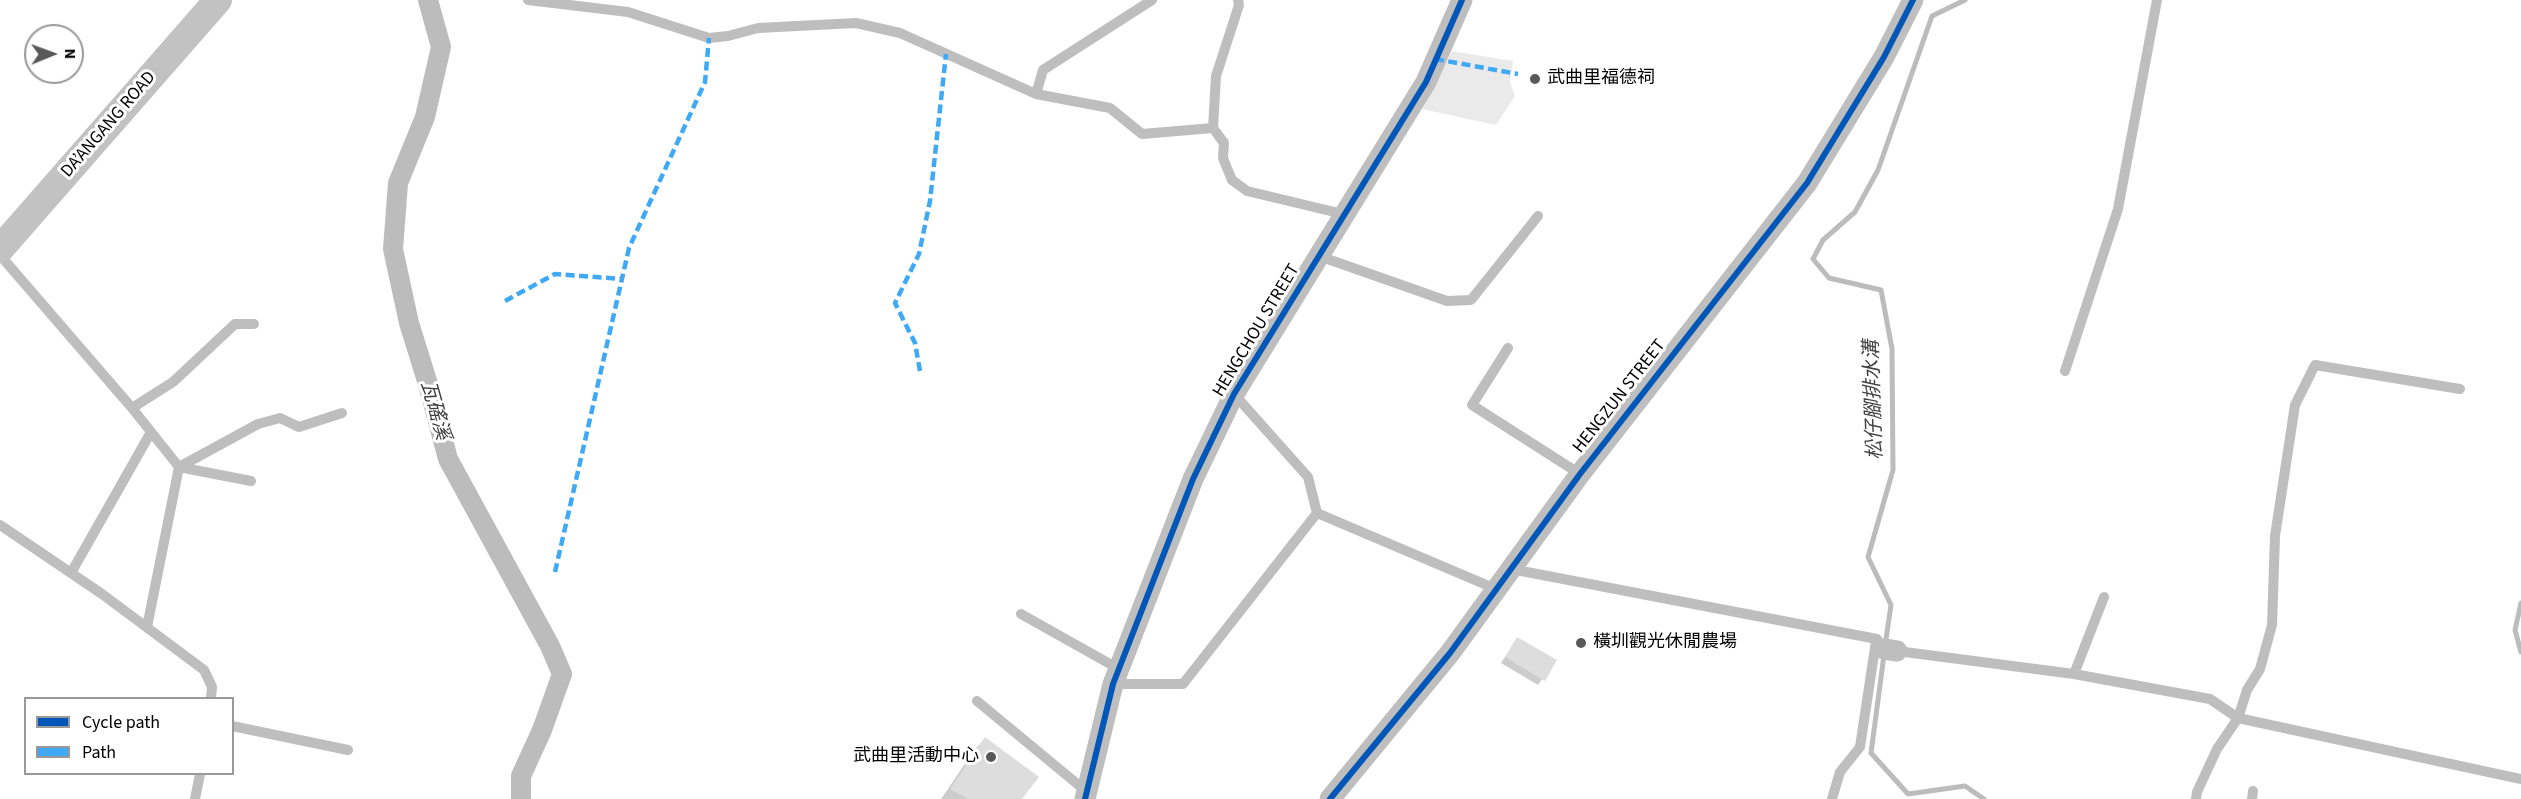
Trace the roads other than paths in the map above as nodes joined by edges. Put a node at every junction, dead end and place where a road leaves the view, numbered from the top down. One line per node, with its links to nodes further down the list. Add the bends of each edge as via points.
1 (218, 0): 12 (main road, DA’ANGANG ROAD)
2 (528, 0): 8 (lane, via 628,12 709,38 758,28 856,23 900,33)
3 (1152, 0): 8 (lane, via 1043,70)
4 (1239, 0): 9 (lane, via 1216,76)
5 (1462, 0): 10 (street, HENGCHOU STREET, via 1425,82)
6 (1913, 0): 24 (street, HENGZUN STREET, via 1884,57 1807,183)
7 (2157, 0): 17 (lane, via 2118,209)
8 (1036, 94): 9 (lane, via 1110,108 1142,134)
9 (1213, 128): 10 (lane, via 1224,143 1223,158 1232,180 1247,191)
10 (1343, 214): 14 (street, HENGCHOU STREET)
11 (1538, 216): 14 (lane, via 1471,300 1447,301)
12 (0, 249)
13 (0, 255): 20 (lane)
14 (1319, 256): 19 (street, HENGCHOU STREET)
15 (254, 324): 20 (lane, via 235,324 173,382)
16 (1509, 348): 24 (lane, via 1472,405)
17 (2065, 371)
18 (2460, 389): 39 (lane, via 2315,365 2295,405 2275,536 2272,626 2260,669 2247,690)
19 (1234, 394): 26 (lane, via 1308,477); 36 (street, HENGCHOU STREET, via 1193,479)
20 (132, 408): 22 (lane)
21 (342, 413): 23 (lane, via 299,427 279,418 258,424)
22 (151, 432): 23 (lane); 29 (lane)
23 (179, 467): 25 (lane); 33 (lane)
24 (1580, 474): 28 (street, HENGZUN STREET)
25 (251, 481)
26 (1317, 513): 30 (lane); 36 (lane, via 1183,684)
27 (0, 525): 29 (lane)
28 (1510, 569): 30 (street, HENGZUN STREET); 34 (lane)
29 (72, 573): 33 (lane)
30 (1496, 589): 46 (street, HENGZUN STREET, via 1450,653)
31 (2104, 597): 35 (lane)
32 (1021, 614): 36 (lane)
33 (147, 627): 37 (lane, via 204,670 212,687)
34 (1886, 646): 35 (lane); 47 (lane, via 1860,747 1840,772)
35 (2074, 674): 39 (lane, via 2210,699)
36 (1116, 676): 44 (street, HENGCHOU STREET)
37 (211, 697)
38 (977, 701): 44 (lane)
39 (2238, 718): 43 (lane); 48 (lane, via 2217,749)
40 (234, 726): 41 (lane)
41 (348, 750)
42 (200, 775): 45 (lane)
43 (2521, 779)
44 (1086, 795)
45 (195, 799)
46 (1330, 799)
47 (1832, 799)
48 (2196, 799)

